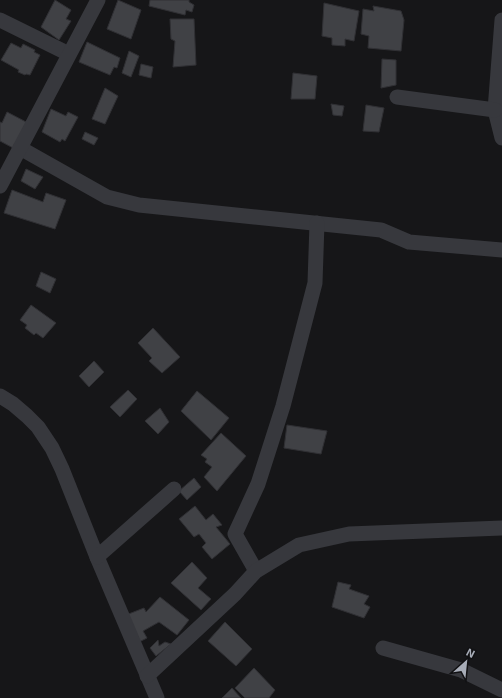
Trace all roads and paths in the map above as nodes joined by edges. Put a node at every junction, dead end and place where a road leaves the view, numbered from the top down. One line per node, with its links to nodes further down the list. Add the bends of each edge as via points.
1 (98, 0): 4 (street)
2 (0, 20): 4 (street)
3 (502, 20): 6 (street)
4 (69, 54): 8 (street)
5 (397, 97): 6 (street)
6 (495, 110): 7 (street)
7 (502, 138)
8 (20, 148): 9 (street); 10 (street, via 107,197 132,203)
9 (0, 186)
10 (317, 223): 11 (street, via 381,230 409,242); 16 (street, via 314,283 283,406 258,484 235,534)
11 (502, 250)
12 (0, 396): 15 (street, via 27,416 52,448)
13 (174, 489): 15 (street)
14 (502, 528): 16 (street, via 349,534 299,545)
15 (97, 557): 18 (street)
16 (256, 571): 18 (street)
17 (383, 648): 19 (street, via 461,670)
18 (147, 676): 20 (street)
19 (502, 690)
20 (157, 698)

